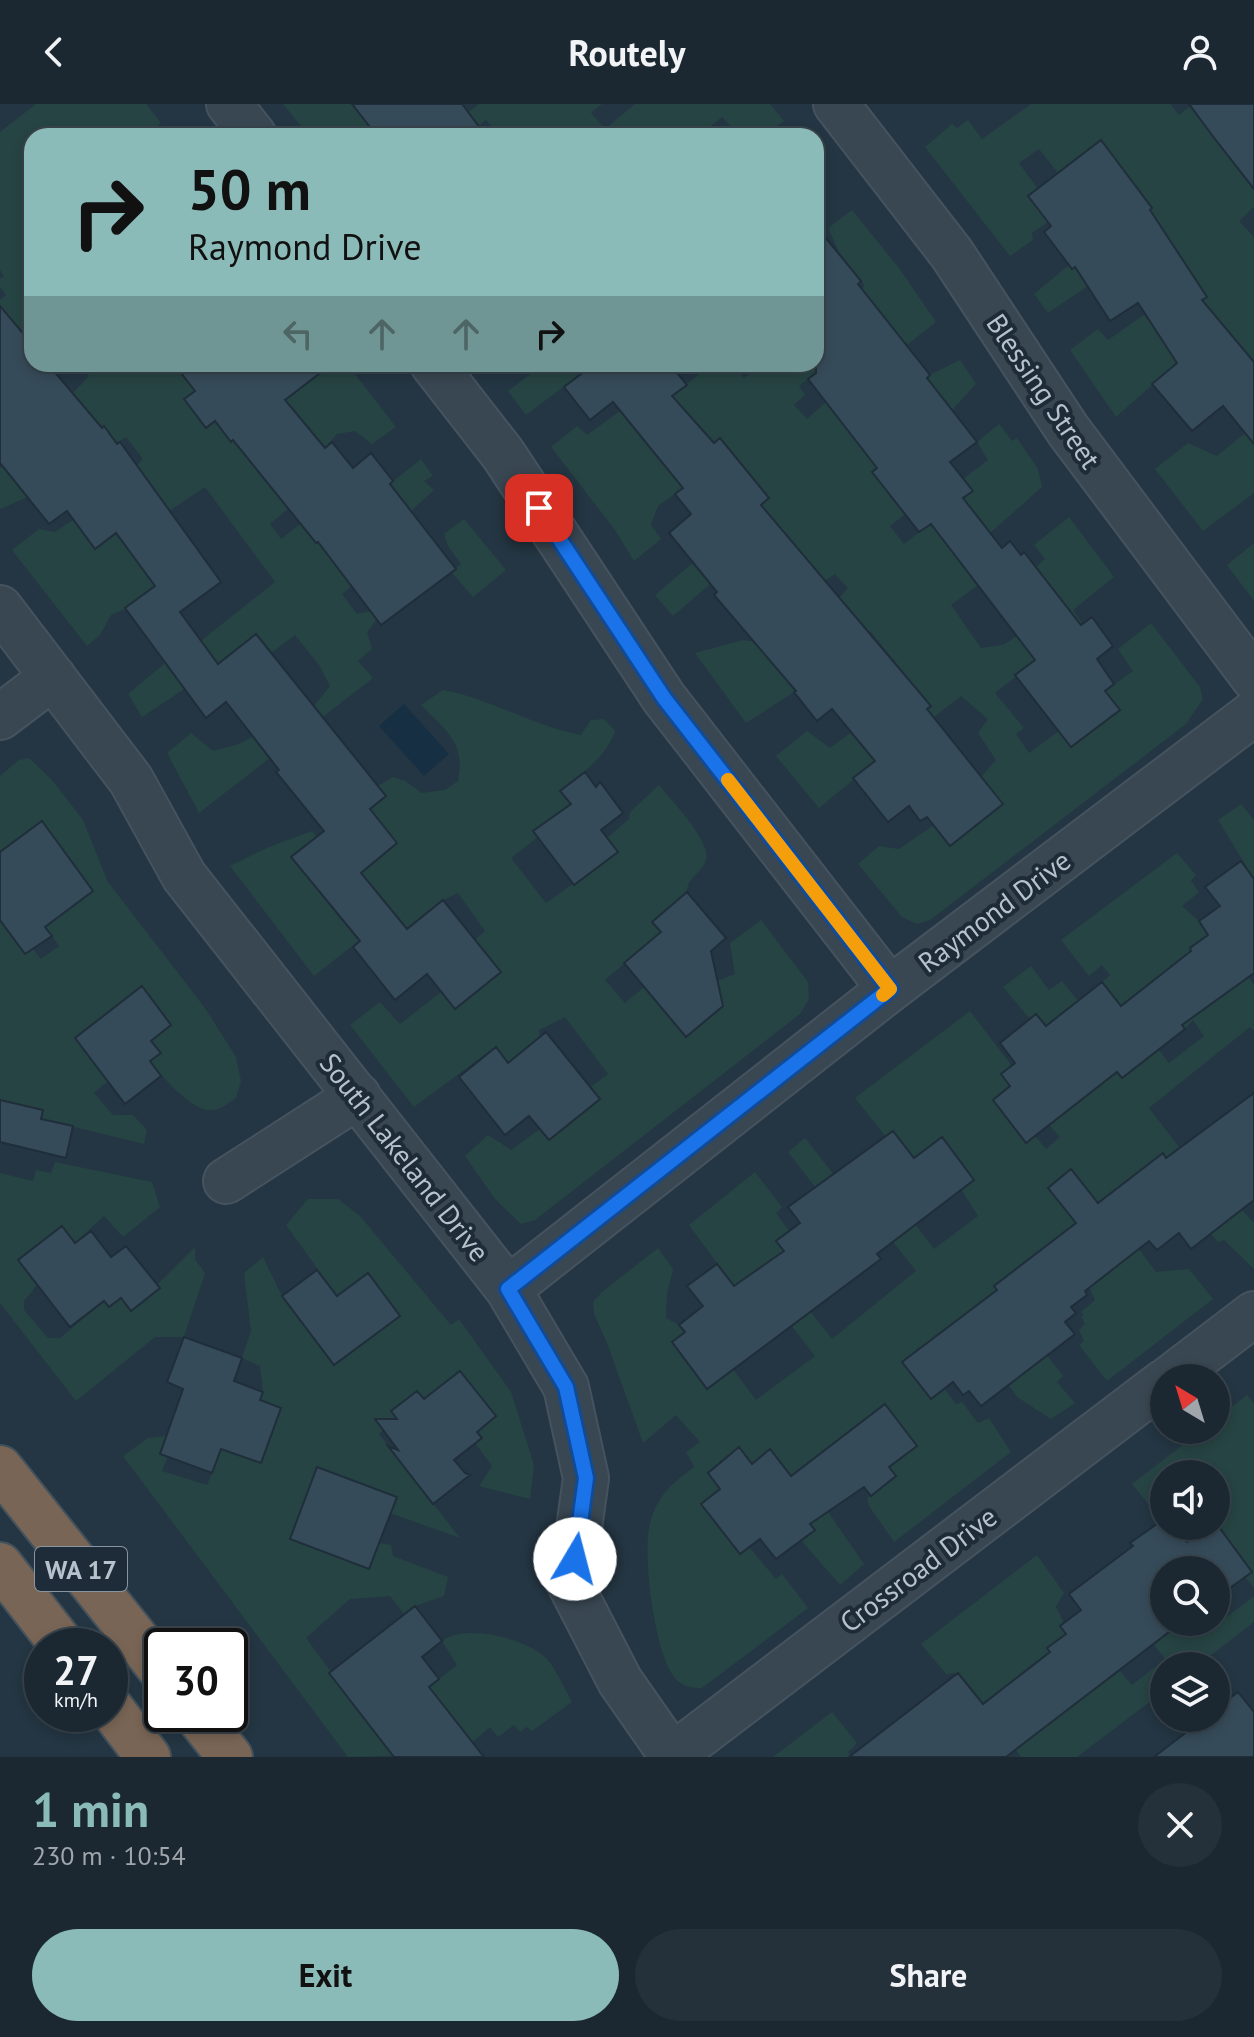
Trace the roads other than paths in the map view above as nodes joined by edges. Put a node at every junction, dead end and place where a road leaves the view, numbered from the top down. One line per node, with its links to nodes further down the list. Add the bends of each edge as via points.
1 (229, 104): 3 (street)
2 (836, 104): 7 (street, Blessing Street, via 952,254 1068,430)
3 (248, 128)
4 (439, 372): 10 (street, via 503,454 664,698)
5 (0, 608): 6 (street, South Lakeland Drive)
6 (53, 677): 9 (street); 11 (street, South Lakeland Drive, via 131,780 184,876)
7 (1254, 678)
8 (1254, 713): 10 (street, Raymond Drive)
9 (0, 717)
10 (890, 989): 13 (street, Raymond Drive)
11 (358, 1096): 12 (street); 13 (street, South Lakeland Drive)
12 (226, 1181)
13 (508, 1289): 23 (street, South Lakeland Drive, via 566,1387 583,1463 586,1478 571,1586 620,1681)
14 (1254, 1314): 15 (street)
15 (1188, 1364)
16 (1150, 1393): 23 (street, Crossroad Drive)
17 (0, 1468): 20 (highway, WA 17)
18 (0, 1565): 19 (highway, WA 17)
19 (49, 1628)
20 (144, 1648)
21 (128, 1731): 24 (highway)
22 (210, 1732): 25 (highway)
23 (672, 1756)
24 (148, 1757)
25 (230, 1757)

